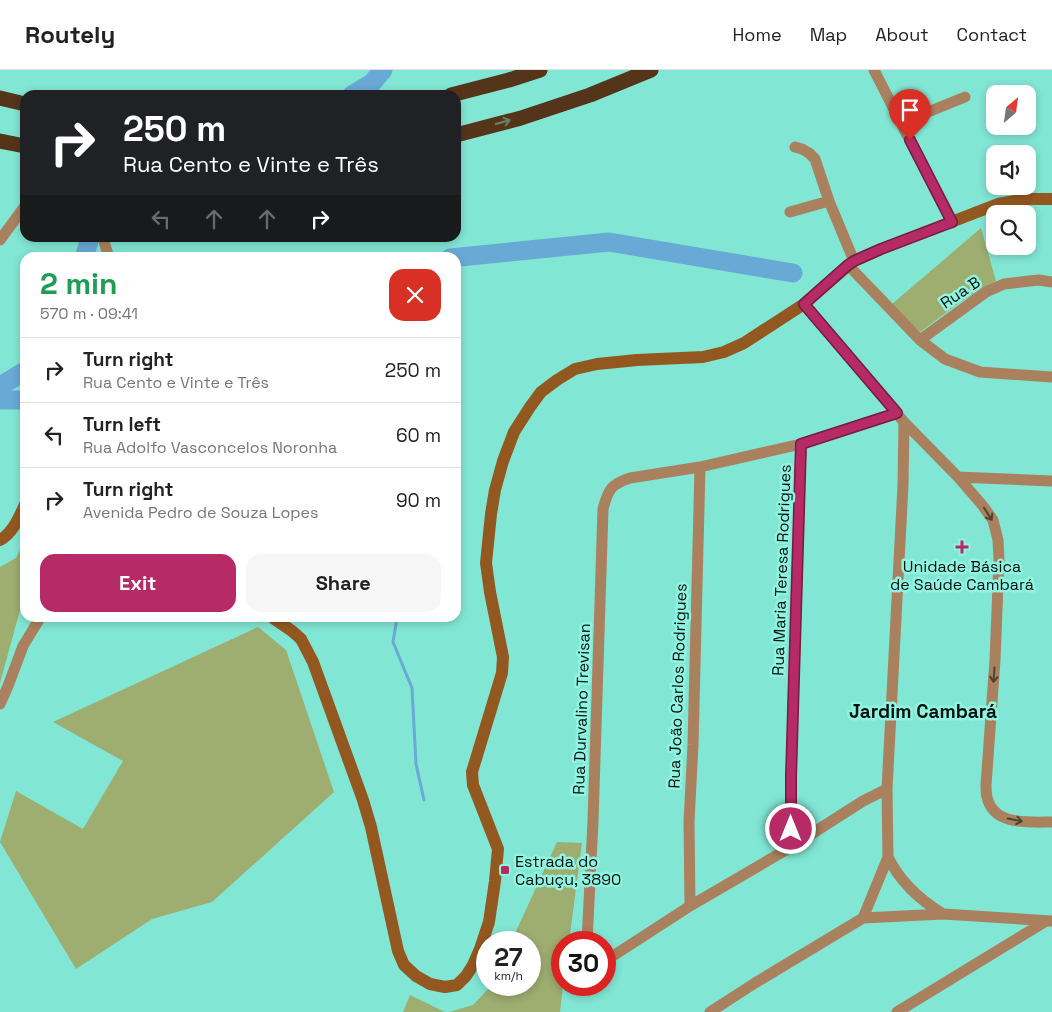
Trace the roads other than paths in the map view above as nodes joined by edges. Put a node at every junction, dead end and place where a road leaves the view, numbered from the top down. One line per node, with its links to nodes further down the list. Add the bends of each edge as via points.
1 (540, 70): 4 (highway)
2 (651, 70): 9 (highway, one-way to 2, via 590,95)
3 (874, 70): 8 (street)
4 (461, 93)
5 (966, 97): 8 (street)
6 (0, 98): 7 (highway)
7 (20, 103)
8 (901, 123): 17 (street)
9 (461, 134)
10 (0, 142): 11 (highway)
11 (20, 145)
12 (795, 147): 14 (street, via 815,159)
13 (1052, 199): 17 (main road, via 998,204)
14 (829, 201): 15 (street); 19 (street)
15 (790, 212)
16 (20, 213): 18 (street)
17 (952, 222): 19 (main road)
18 (0, 240)
19 (851, 263): 21 (main road); 22 (street)
20 (1052, 282): 22 (street, Rua B, via 1039,280 1004,284 986,292)
21 (804, 304): 24 (street); 32 (main road, via 744,343 724,352 703,357 597,364 576,369 541,392 514,432 495,490 486,563 502,674 472,772 473,785 498,849 495,881 489,922 480,949 466,976 457,985 430,984 404,965 363,800 313,662 301,639)
22 (920, 340): 23 (street, via 945,359 980,372)
23 (1052, 377)
24 (900, 417): 25 (street); 27 (street); 34 (street, via 903,485)
25 (801, 444): 26 (street); 36 (street, Rua Maria Teresa Rodrigues)
26 (700, 467): 38 (street, Rua João Carlos Rodrigues, via 689,822); 42 (street, Rua Durvalino Trevisan, via 620,481 607,496)
27 (958, 477): 28 (street); 35 (street, one-way to 35, via 992,520 998,540 996,642 986,797 990,807 1008,819)
28 (1052, 481)
29 (20, 515): 30 (main road)
30 (0, 540)
31 (38, 622): 33 (street, via 23,646)
32 (280, 622)
33 (0, 704)
34 (887, 789): 36 (street); 37 (street)
35 (1052, 822)
36 (791, 847): 38 (street)
37 (888, 857): 39 (street, via 894,870 914,893); 40 (street)
38 (690, 906): 43 (street)
39 (943, 914): 40 (street); 41 (street)
40 (863, 918): 44 (street)
41 (1049, 921): 45 (street)
42 (588, 931)
43 (616, 954)
44 (710, 1012)
45 (897, 1012)

